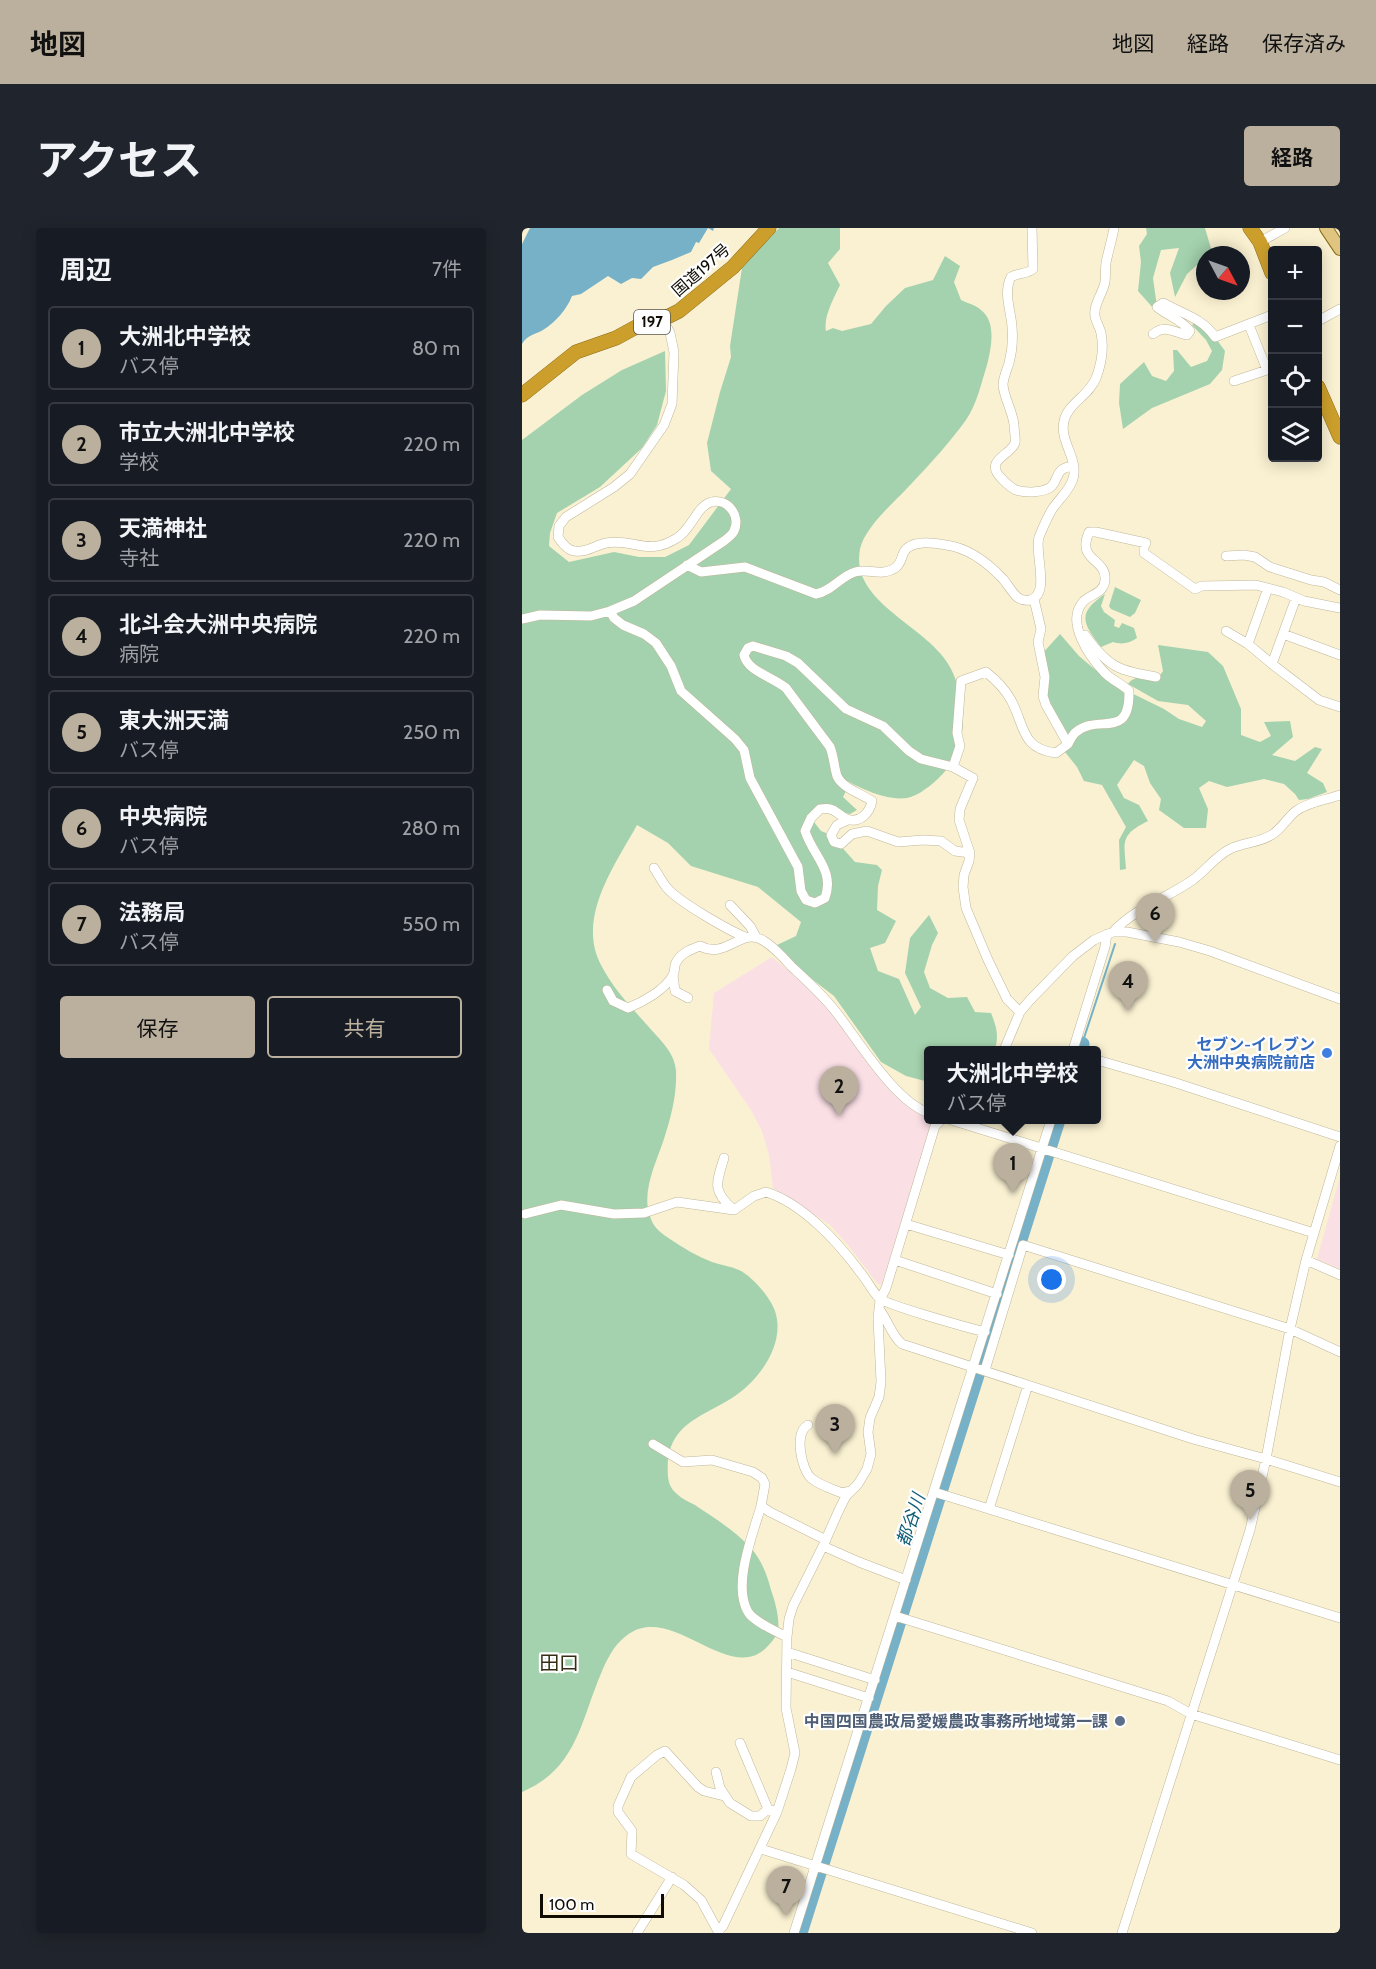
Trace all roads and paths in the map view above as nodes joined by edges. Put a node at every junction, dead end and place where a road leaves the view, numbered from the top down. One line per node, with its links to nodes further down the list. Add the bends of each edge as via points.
1 (769, 228): 12 (highway, 国道197号 / 197, via 733,267 679,311)
2 (1032, 228): 21 (street, via 1033,269 1011,277 1008,289 1012,335 1003,385 1015,442 995,466 1008,485 1031,492 1048,488 1061,470)
3 (1114, 228): 21 (street, via 1095,315 1102,347 1096,378 1064,420 1063,431)
4 (1285, 228): 6 (street)
5 (1326, 228): 7 (main road)
6 (1255, 232): 8 (highway)
7 (1340, 249)
8 (1268, 263)
9 (1340, 309): 11 (street)
10 (1268, 317): 13 (street)
11 (1322, 318)
12 (663, 319): 18 (highway, 国道197号 / 197, via 576,352); 23 (street, via 674,352 672,404 664,425 630,474 566,517 559,526 558,537 574,552 619,542 652,548 679,537 703,507 723,502 733,509 734,532)
13 (1249, 325): 14 (street, via 1215,337 1198,320 1163,303 1157,307 1190,331 1187,335 1166,328); 15 (street)
14 (1153, 333)
15 (1268, 365)
16 (1268, 370): 17 (street)
17 (1234, 381)
18 (522, 395)
19 (1322, 398): 20 (highway)
20 (1340, 436)
21 (1074, 466): 27 (street, via 1070,488 1053,508 1039,538 1041,578)
22 (1226, 556): 25 (street, via 1255,557 1270,567)
23 (687, 565): 27 (street, via 701,572 745,567 816,594 857,571 882,573 894,569 913,545 946,545 968,551 987,564 1019,599); 30 (street, via 634,601)
24 (1268, 588): 26 (street); 28 (street, via 1248,585 1195,589 1144,553 1146,543 1089,532 1084,543 1104,571 1105,582); 34 (street)
25 (1340, 590)
26 (1296, 598): 29 (street); 33 (street)
27 (1034, 599): 39 (street, via 1041,629 1038,642 1043,696)
28 (1080, 607): 37 (street, via 1084,633 1105,658 1122,670); 39 (street, via 1079,635 1103,671 1130,691 1130,704 1116,722 1076,731)
29 (1340, 608)
30 (610, 611): 31 (street, via 591,616 540,615); 42 (street, via 623,625 657,644 681,691 744,750 750,778 798,867 806,900 815,903 825,898 829,888 826,872 805,831 811,818 820,809 831,809)
31 (522, 619)
32 (1226, 631): 34 (street)
33 (1283, 634): 35 (street); 36 (street)
34 (1248, 644): 36 (street)
35 (1340, 655)
36 (1272, 664): 38 (street, via 1319,700)
37 (1156, 676)
38 (1340, 707)
39 (1068, 744): 40 (street, via 1056,753 1036,749 1011,699 986,672 961,681 957,733 960,746)
40 (954, 767): 42 (street, via 921,759 883,726 846,709 786,656 748,648 745,662 786,688 830,747 842,783 872,801 864,816); 43 (street, via 973,778 959,820)
41 (1340, 795): 46 (street, via 1296,811 1274,833 1220,855 1193,879 1152,902)
42 (848, 820): 43 (street, via 837,825 831,835 834,842 841,844 852,834 867,831 898,842 941,841 955,851)
43 (970, 853): 53 (street, via 963,887 966,908 1007,999)
44 (654, 868): 47 (street, via 667,889 684,902)
45 (730, 905): 48 (street)
46 (1110, 933): 52 (street, via 1127,932 1179,942); 53 (street, via 1073,956); 55 (street)
47 (745, 937): 48 (street); 49 (street, via 719,950 709,951 700,946 686,951 675,964)
48 (756, 937): 57 (street, via 815,989 881,1073)
49 (673, 975): 50 (street, via 658,992 628,1008 613,1001); 51 (street, via 675,991)
50 (607, 990)
51 (688, 998)
52 (1340, 999)
53 (1020, 1012): 54 (street)
54 (1006, 1046)
55 (1074, 1046)
56 (1101, 1061): 61 (street)
57 (924, 1111)
58 (937, 1124): 67 (street)
59 (966, 1124): 63 (street)
60 (1050, 1124): 63 (street)
61 (1340, 1137)
62 (1340, 1146): 68 (street)
63 (1046, 1150): 68 (street); 69 (street)
64 (723, 1158): 65 (street, via 716,1185 721,1199)
65 (734, 1210): 66 (street, via 678,1202 644,1213 614,1214 561,1204); 75 (street, via 760,1194 774,1194 826,1231 860,1271)
66 (525, 1214)
67 (906, 1224): 70 (street); 71 (street)
68 (1314, 1233): 72 (street)
69 (1018, 1244): 70 (street); 76 (street); 79 (street)
70 (1009, 1255): 74 (street)
71 (894, 1260): 74 (street); 75 (street)
72 (1306, 1260): 73 (street); 76 (street)
73 (1340, 1275)
74 (997, 1294): 77 (street)
75 (880, 1305): 77 (street); 79 (street, via 902,1344); 85 (street, via 881,1382 868,1432 871,1454 867,1469)
76 (1290, 1329): 78 (street); 83 (street)
77 (985, 1332): 79 (street)
78 (1340, 1352)
79 (980, 1369): 80 (street); 86 (street)
80 (1028, 1384): 83 (street); 88 (street)
81 (808, 1425): 85 (street, via 801,1430 799,1442 810,1477 842,1493)
82 (653, 1444): 87 (street, via 683,1462 712,1460 753,1472 765,1484)
83 (1266, 1459): 84 (street); 91 (street)
84 (1340, 1482)
85 (851, 1491): 89 (street)
86 (938, 1493): 88 (street); 90 (street)
87 (761, 1506): 89 (street); 94 (street, via 745,1562 743,1597 748,1612)
88 (989, 1509): 91 (street)
89 (824, 1543): 90 (street); 94 (street, via 794,1606)
90 (906, 1580): 92 (street)
91 (1233, 1586): 93 (street); 99 (street)
92 (899, 1617): 97 (street); 99 (street, via 1168,1701)
93 (1340, 1618)
94 (787, 1637): 95 (street)
95 (787, 1652): 96 (street); 97 (street)
96 (787, 1672): 98 (street); 104 (street, via 786,1708 795,1753)
97 (874, 1680): 98 (street)
98 (869, 1698): 106 (street)
99 (1191, 1714): 101 (street); 112 (street)
100 (740, 1743): 104 (street)
101 (1340, 1760)
102 (716, 1772): 103 (street)
103 (724, 1796): 104 (street, via 751,1816); 107 (street, via 698,1787 665,1751 631,1777 618,1812 632,1831 631,1854)
104 (773, 1811): 105 (street)
105 (761, 1849): 106 (street); 108 (street)
106 (819, 1867): 110 (street); 111 (street)
107 (672, 1877): 108 (street, via 701,1900); 109 (street)
108 (719, 1932)
109 (637, 1933)
110 (794, 1933)
111 (1032, 1933)
112 (1122, 1933)

